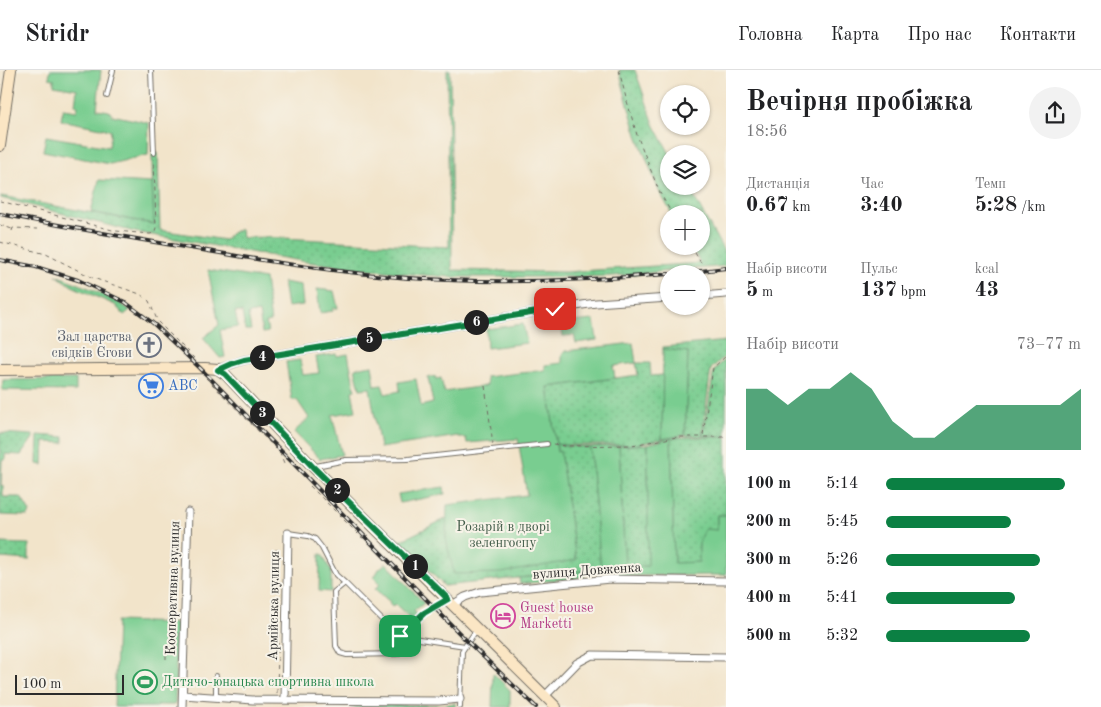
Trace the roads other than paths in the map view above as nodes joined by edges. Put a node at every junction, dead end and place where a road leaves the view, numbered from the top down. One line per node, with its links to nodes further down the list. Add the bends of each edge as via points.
1 (11, 70): 5 (street)
2 (114, 70): 4 (lane)
3 (151, 70): 7 (lane)
4 (107, 96)
5 (3, 110): 6 (street)
6 (0, 146)
7 (154, 153)
8 (726, 294): 9 (street)
9 (710, 295)
10 (660, 299): 12 (street, via 555,309 244,360)
11 (0, 370): 12 (street)
12 (218, 370): 14 (street)
13 (547, 444): 14 (lane, via 408,459 346,460)
14 (313, 467): 19 (street)
15 (188, 512): 25 (street, Кооперативна вулиця)
16 (288, 533): 18 (lane, Армійська вулиця, via 315,540 336,575); 29 (street, Армійська вулиця)
17 (726, 581): 19 (street, вулиця Довженка, via 599,580 480,592)
18 (345, 583): 21 (lane, Армійська вулиця, via 395,633); 21 (lane, via 334,592 336,646 340,653 397,654)
19 (451, 602): 20 (street)
20 (478, 628): 22 (lane); 26 (street)
21 (411, 638): 22 (lane)
22 (464, 646): 28 (lane)
23 (726, 657): 26 (street, via 592,655 577,664)
24 (216, 676): 27 (lane)
25 (183, 695): 27 (street); 31 (street, Кооперативна вулиця)
26 (544, 696): 33 (street)
27 (216, 698): 30 (street)
28 (460, 699): 29 (street); 32 (lane)
29 (285, 700): 30 (street)
30 (253, 703)
31 (182, 707)
32 (460, 707)
33 (556, 707)

